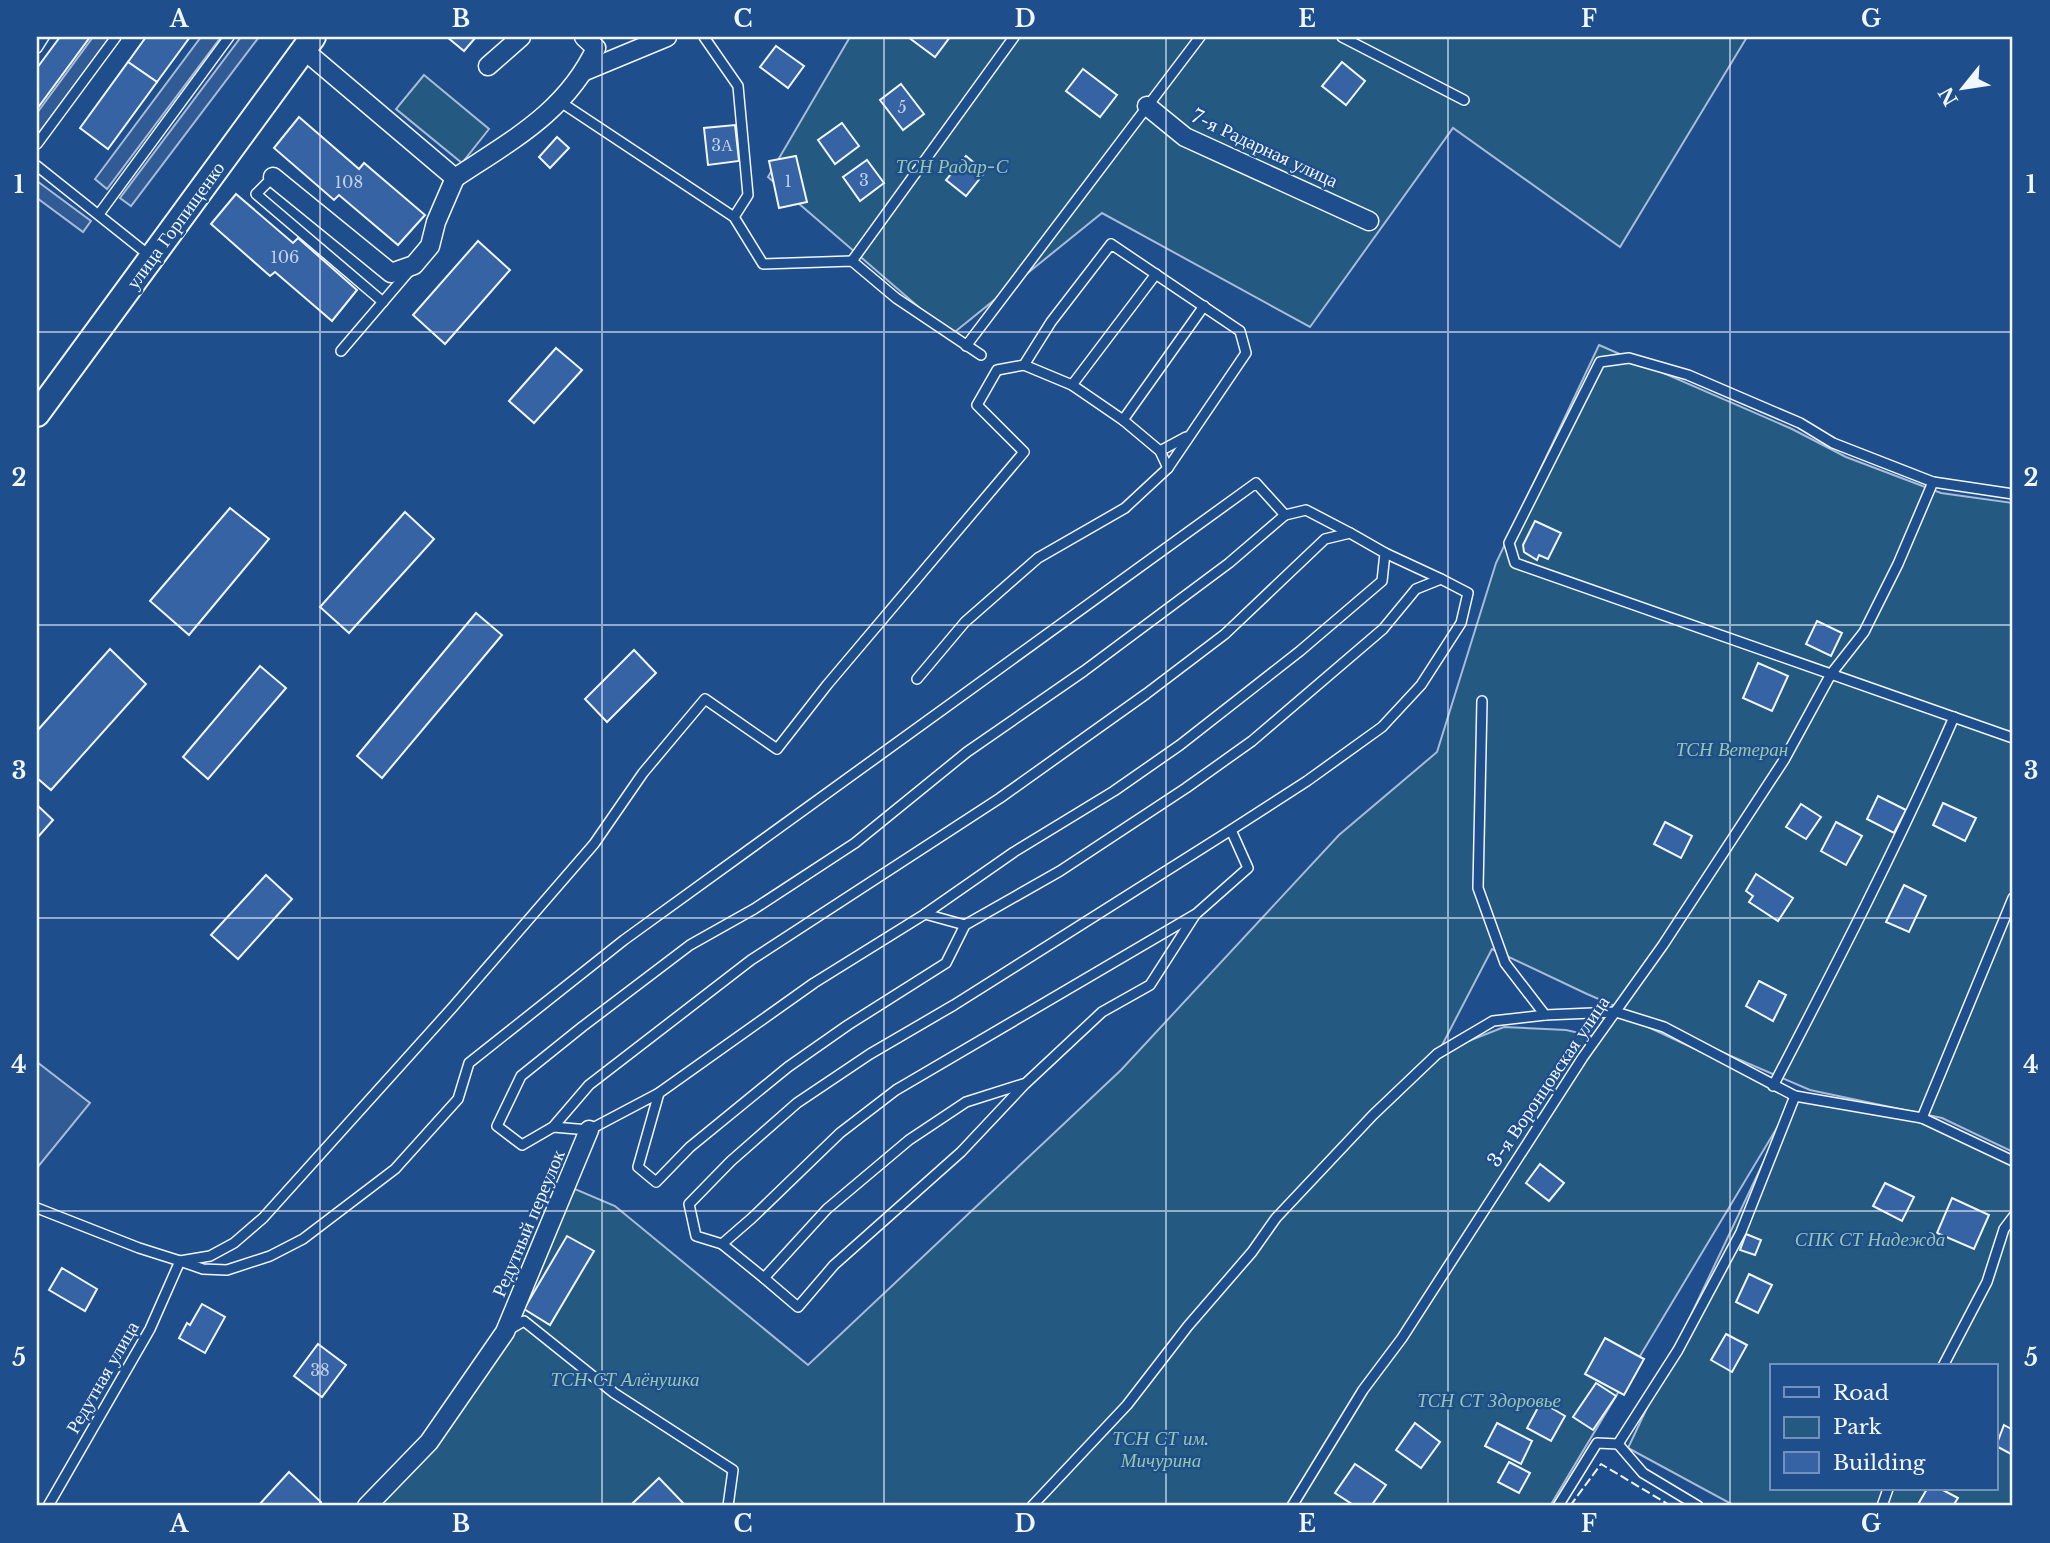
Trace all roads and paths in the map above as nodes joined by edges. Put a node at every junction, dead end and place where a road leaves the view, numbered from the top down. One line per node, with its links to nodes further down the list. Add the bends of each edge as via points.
1 (44, 37): 12 (lane)
2 (116, 37): 18 (lane)
3 (229, 37): 22 (lane)
4 (521, 37): 13 (street)
5 (584, 37): 14 (street, via 596,48)
6 (667, 37): 14 (street)
7 (704, 37): 23 (lane, via 738,86 748,195)
8 (1014, 37): 26 (lane)
9 (1200, 37): 17 (lane)
10 (1342, 37): 15 (lane)
11 (308, 43): 21 (street); 25 (main road, улица Горпищенко)
12 (37, 47)
13 (488, 66)
14 (585, 71): 16 (street)
15 (1464, 100)
16 (559, 101): 21 (street, via 547,116); 23 (lane)
17 (1147, 106): 24 (street, 7-я Радарная улица, via 1185,137); 31 (lane)
18 (37, 144)
19 (37, 166): 22 (lane)
20 (273, 177): 27 (street, via 391,273); 29 (lane, via 256,194)
21 (455, 178): 27 (street, via 430,246)
22 (99, 214): 25 (lane)
23 (734, 217): 26 (lane, via 763,264)
24 (1369, 221)
25 (152, 257): 36 (main road, улица Горпищенко)
26 (852, 261): 31 (lane)
27 (414, 265): 29 (lane)
28 (1156, 274): 30 (lane); 34 (lane, via 1111,244); 35 (lane)
29 (383, 302): 32 (lane)
30 (1204, 306): 37 (lane); 38 (lane, via 1240,331 1246,353)
31 (965, 346): 33 (lane)
32 (341, 351)
33 (981, 355)
34 (1024, 365): 35 (lane); 70 (lane, via 997,370 977,405 1024,452 777,749 705,699 643,773 594,844 263,1218 222,1250)
35 (1072, 385): 37 (lane)
36 (37, 414)
37 (1123, 420): 39 (lane)
38 (1188, 436): 39 (lane); 40 (lane)
39 (1160, 451): 40 (lane)
40 (1168, 468): 48 (lane, via 1125,508 1038,558 965,622)
41 (1933, 482): 42 (lane); 47 (lane, 3-я Воронцовская улица, via 1864,632); 47 (lane, via 1833,443 1800,423 1688,375 1629,358 1600,362 1509,543 1515,564)
42 (2013, 495)
43 (1285, 515): 44 (lane, via 1306,510); 64 (lane, via 1229,563 967,752 855,843 754,909 690,944 521,1076 497,1126 522,1145); 70 (lane, via 1256,483 624,940 469,1063 458,1099 396,1169 303,1239 228,1270 203,1269)
44 (1350, 533): 45 (lane); 64 (lane, via 1325,539 1225,634 989,806 751,960 589,1084)
45 (1385, 553): 46 (lane); 54 (lane, via 1382,581 1180,745)
46 (1441, 579): 52 (lane, via 1468,593 1461,623 1421,685 1382,727); 56 (lane, via 1416,589 1383,629 1252,741 1060,871)
47 (1831, 674): 50 (lane); 57 (lane, 3-я Воронцовская улица, via 1784,760)
48 (917, 679)
49 (1482, 702): 58 (lane, via 1478,887 1504,963)
50 (1954, 717): 51 (lane); 60 (lane)
51 (2013, 738)
52 (1231, 830): 55 (lane, via 1248,868); 69 (lane, via 797,1102 689,1204 696,1236)
53 (2013, 898): 63 (lane)
54 (925, 914): 56 (lane); 61 (lane, via 814,984)
55 (1196, 914): 59 (lane, via 1150,985 1102,1012); 69 (lane, via 896,1090 840,1133)
56 (965, 925): 61 (lane, via 946,963 788,1067 690,1147 656,1182 638,1167)
57 (1616, 1012): 58 (lane); 60 (lane, via 1664,1027); 79 (lane, 3-я Воронцовская улица, via 1363,1390)
58 (1545, 1015): 78 (lane, via 1493,1021 1437,1054 1373,1115 1276,1218 1128,1405)
59 (1025, 1084): 71 (lane, via 966,1102 909,1140 827,1209); 71 (lane, via 961,1152 834,1265 798,1307)
60 (1773, 1086): 62 (lane)
61 (659, 1093): 65 (lane)
62 (1795, 1096): 63 (lane); 74 (lane, via 1741,1232 1678,1350)
63 (1922, 1118): 66 (lane)
64 (552, 1127): 65 (lane)
65 (589, 1130): 72 (street, Редутный переулок)
66 (2013, 1161)
67 (37, 1208): 70 (lane)
68 (2013, 1217): 73 (lane, via 2004,1229 1987,1282)
69 (722, 1244): 71 (lane)
70 (180, 1261): 75 (lane, Редутная улица, via 150,1329)
71 (764, 1278)
72 (505, 1332): 76 (street, Редутный переулок, via 429,1442); 77 (lane, via 524,1321 614,1393 733,1471)
73 (1944, 1364)
74 (1618, 1444): 80 (lane, via 1598,1443); 81 (lane, via 1643,1473)
75 (48, 1506)
76 (367, 1506)
77 (728, 1506)
78 (1032, 1506)
79 (1292, 1506)
80 (1559, 1506)
81 (1699, 1506)

